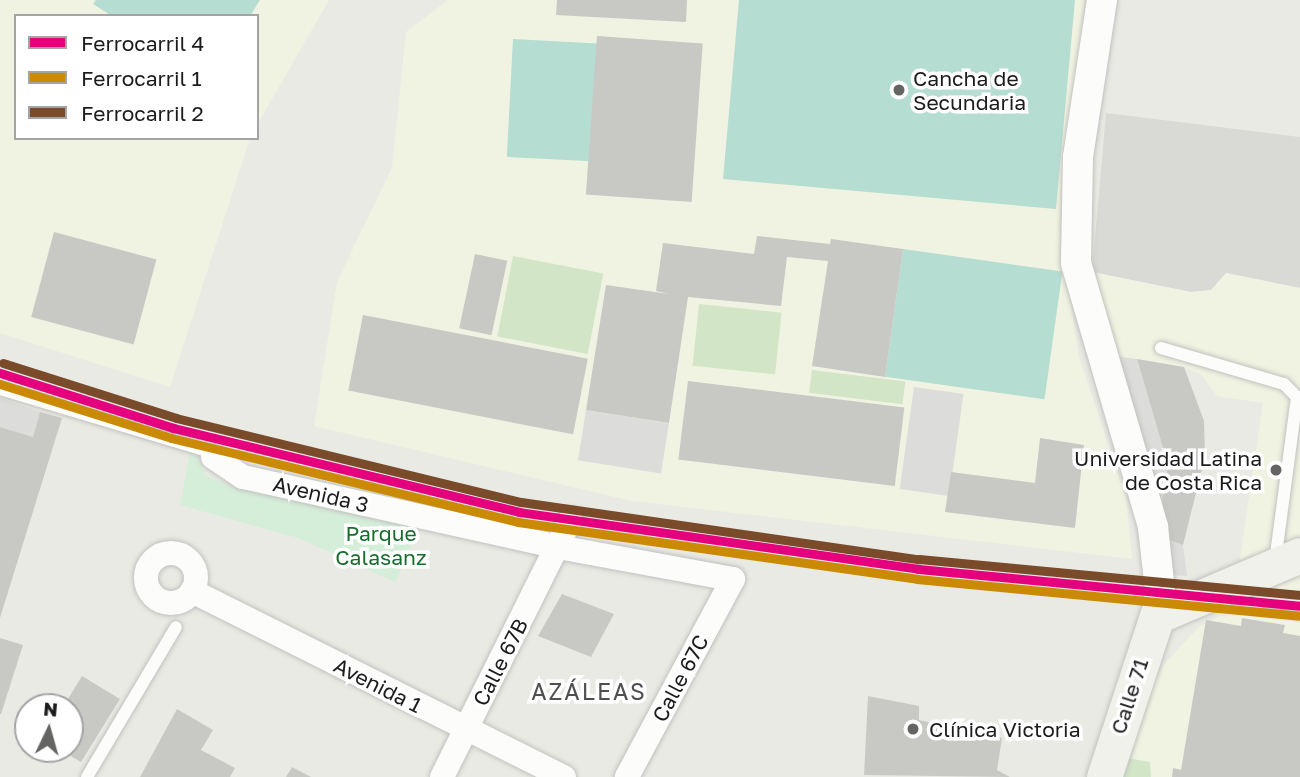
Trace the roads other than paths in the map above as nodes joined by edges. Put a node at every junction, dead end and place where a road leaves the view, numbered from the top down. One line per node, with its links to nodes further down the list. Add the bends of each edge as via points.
1 (1102, 0): 10 (street, via 1078,157 1076,263 1150,515 1160,590)
2 (1161, 348): 7 (lane, via 1284,384 1297,397)
3 (0, 389): 4 (lane, via 205,450)
4 (213, 457): 6 (street, Avenida 3, via 243,477)
5 (570, 520): 6 (street)
6 (558, 547): 8 (street, Avenida 3); 12 (street, Calle 67B)
7 (1287, 560): 10 (main road)
8 (733, 579): 16 (street, Calle 67C)
9 (192, 591): 12 (street, Avenida 1)
10 (1157, 616): 17 (main road, Calle 71)
11 (176, 627): 13 (lane)
12 (466, 729): 14 (street, Calle 67B); 15 (street, Avenida 1)
13 (87, 777)
14 (442, 777)
15 (564, 777)
16 (627, 777)
17 (1104, 777)

